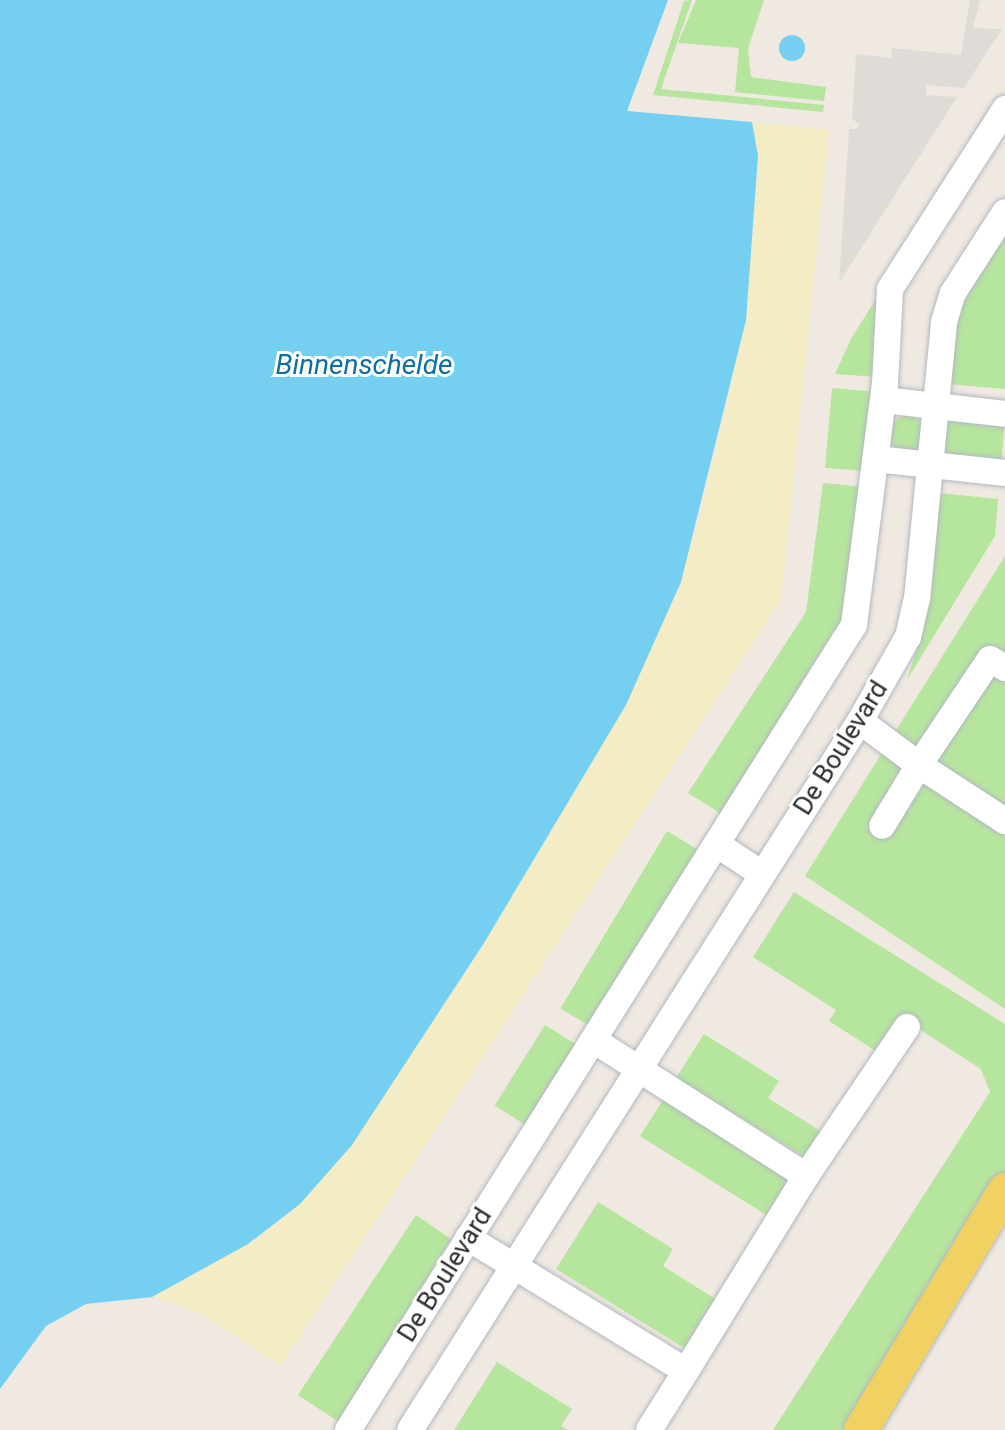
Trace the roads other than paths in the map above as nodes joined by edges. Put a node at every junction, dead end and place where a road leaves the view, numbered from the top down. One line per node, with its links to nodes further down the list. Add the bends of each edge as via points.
1 (1005, 109): 3 (street, De Boulevard, via 890,289)
2 (1005, 212): 4 (street, De Boulevard, via 953,293 944,322)
3 (884, 392): 4 (street); 6 (street, De Boulevard)
4 (938, 397): 5 (street); 7 (street, De Boulevard)
5 (1005, 414)
6 (876, 459): 7 (street); 14 (street, De Boulevard, via 854,625)
7 (930, 466): 8 (street); 10 (street, De Boulevard, via 917,599 908,637)
8 (1005, 473)
9 (1005, 668): 11 (street, via 990,659)
10 (860, 721): 11 (street); 15 (street, De Boulevard)
11 (919, 765): 12 (street); 13 (street)
12 (1005, 821)
13 (882, 826)
14 (718, 845): 15 (street); 17 (street, De Boulevard)
15 (762, 874): 18 (street, De Boulevard)
16 (907, 1027): 19 (street)
17 (595, 1041): 18 (street); 21 (street, De Boulevard)
18 (649, 1077): 19 (street); 22 (street, De Boulevard)
19 (806, 1176): 23 (street)
20 (1005, 1190): 27 (main road)
21 (468, 1238): 22 (street); 24 (street, De Boulevard)
22 (524, 1273): 23 (street); 25 (street, De Boulevard)
23 (686, 1371): 26 (street)
24 (348, 1430)
25 (410, 1430)
26 (649, 1430)
27 (861, 1430)

